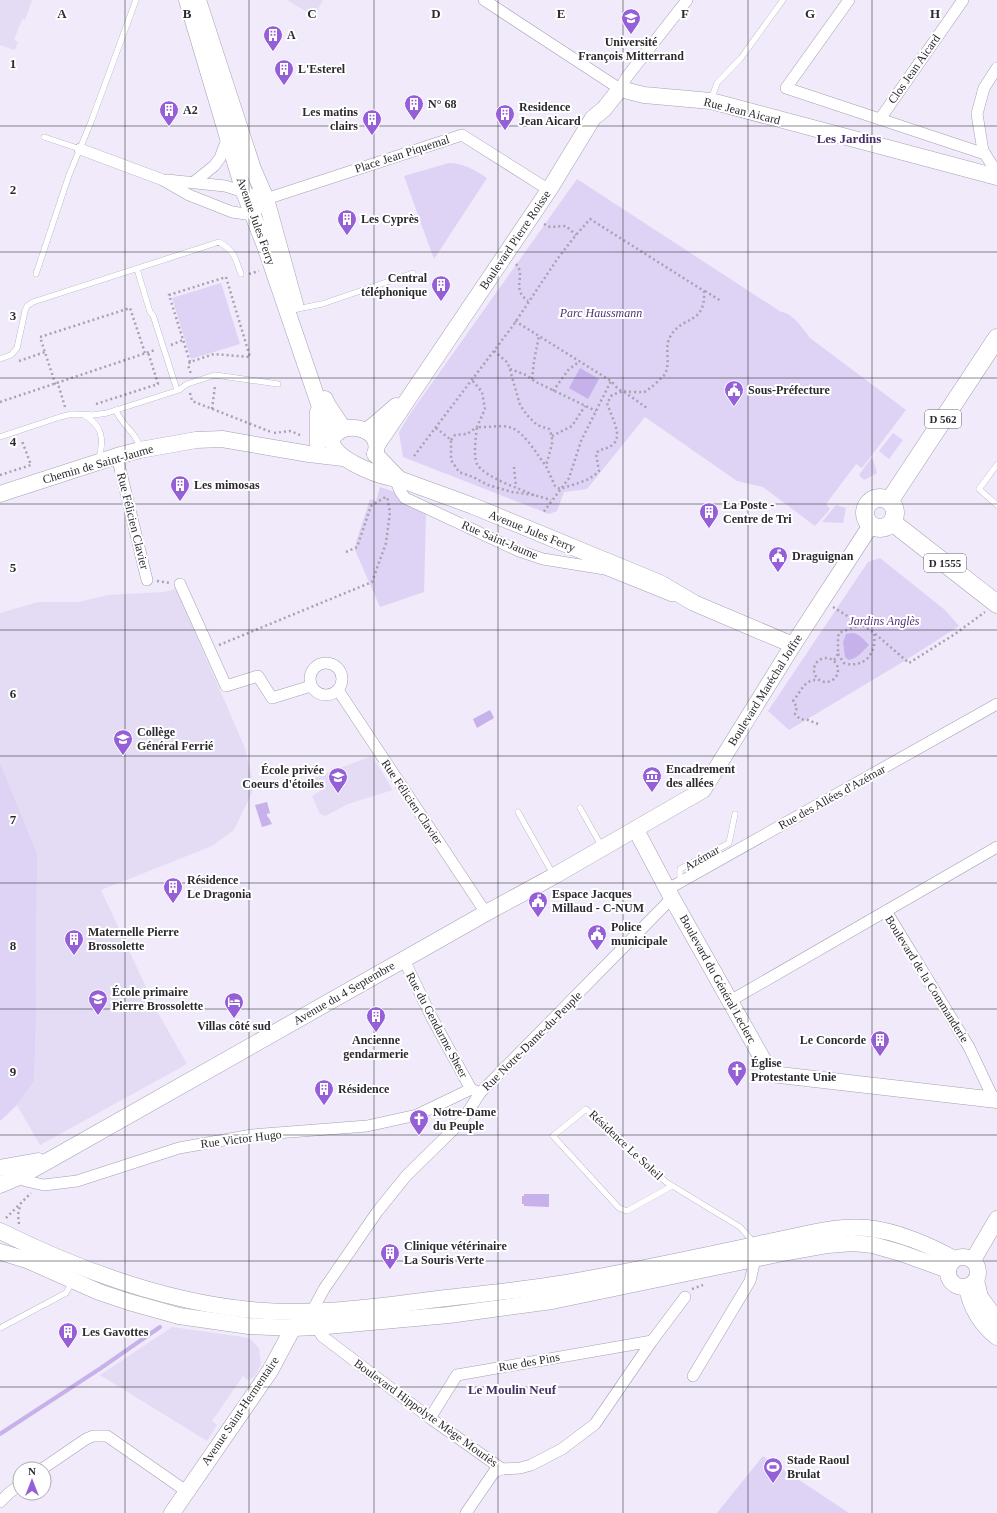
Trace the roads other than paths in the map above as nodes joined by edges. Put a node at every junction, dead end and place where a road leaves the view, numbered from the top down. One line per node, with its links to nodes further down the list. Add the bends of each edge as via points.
1 (136, 0): 15 (lane)
2 (187, 0): 14 (street, Avenue Jules Ferry)
3 (198, 0): 22 (street, Avenue Jules Ferry, via 253,169)
4 (484, 0): 10 (street, Rue Jean Aicard)
5 (687, 0): 10 (street, via 626,78)
6 (783, 0): 11 (lane, via 740,58 717,84)
7 (849, 0): 12 (street, Clos Jean Aicard, via 786,88)
8 (963, 0): 12 (street, Clos Jean Aicard)
9 (997, 68): 16 (street, via 984,88 977,114)
10 (620, 90): 11 (street, Rue Jean Aicard, via 644,95); 20 (street, Boulevard Pierre Roisse, via 593,118)
11 (711, 101): 17 (street, Rue Jean Aicard)
12 (880, 119): 16 (street, Clos Jean Aicard)
13 (44, 137): 15 (lane)
14 (228, 137): 19 (street, via 214,166); 21 (street, Avenue Jules Ferry)
15 (80, 150): 18 (street); 26 (lane, via 69,175)
16 (985, 154): 17 (street, via 994,168)
17 (995, 176)
18 (163, 180): 19 (street); 23 (street, via 196,198 232,212)
19 (194, 182): 21 (street, via 225,186)
20 (549, 190): 22 (street, Place Jean Piquemal, via 462,135); 33 (street, Boulevard Pierre Roisse)
21 (244, 192): 22 (street); 23 (street, Avenue Jules Ferry)
22 (266, 199): 23 (street); 28 (street, Avenue Jules Ferry)
23 (253, 215): 39 (street, Avenue Jules Ferry, via 319,403)
24 (137, 269): 27 (lane, via 219,242 234,253); 30 (lane, via 33,302 25,311 17,348 11,356); 32 (lane)
25 (413, 273): 28 (lane, via 322,304)
26 (36, 274)
27 (240, 274)
28 (297, 309): 36 (street, Avenue Jules Ferry, via 327,404)
29 (997, 338): 50 (main road, D 562)
30 (0, 359)
31 (278, 384): 32 (lane, via 215,375)
32 (177, 390): 34 (lane)
33 (411, 393): 37 (street, Boulevard Pierre Roisse); 42 (street, Boulevard Pierre Roisse)
34 (116, 410): 35 (lane); 40 (lane, via 118,418 136,439)
35 (84, 415): 38 (lane, via 60,417); 45 (lane, via 97,425 102,437)
36 (343, 428): 37 (street); 39 (street)
37 (366, 431): 42 (street, Avenue Jules Ferry, via 372,435)
38 (0, 437)
39 (325, 442): 41 (street, Chemin de Saint-Jaume); 44 (street, Avenue Jules Ferry)
40 (140, 450): 41 (street, Chemin de Saint-Jaume, via 196,440 222,439); 43 (street, Chemin de Saint-Jaume)
41 (291, 450): 44 (street, Chemin de Saint-Jaume)
42 (376, 450): 47 (street, Boulevard Pierre Roisse); 48 (street, Avenue Jules Ferry)
43 (117, 456): 45 (street, Chemin de Saint-Jaume); 54 (street, Rue Félicien Clavier)
44 (343, 458): 47 (street, Chemin de Saint-Jaume)
45 (98, 462): 49 (street, Chemin de Saint-Jaume)
46 (997, 465): 51 (lane, via 979,489)
47 (363, 471): 48 (street, via 389,478)
48 (395, 484): 56 (street, Avenue Jules Ferry, via 473,506 653,580); 56 (street, Rue Saint-Jaume, via 405,498 519,551 543,559 605,569 667,595)
49 (0, 494)
50 (890, 500): 52 (main road, via 895,508 895,518); 53 (main road, via 878,497 868,503 865,515)
51 (997, 505)
52 (892, 522): 53 (main road, via 882,528); 57 (main road, D 1555)
53 (871, 525): 58 (street, Boulevard Maréchal Joffre)
54 (147, 580)
55 (180, 584): 59 (street, via 226,686 258,676 272,698)
56 (690, 601): 58 (street, Avenue Jules Ferry)
57 (992, 607)
58 (793, 645): 65 (street, Boulevard Maréchal Joffre, via 703,790)
59 (311, 686): 60 (street, via 323,695); 60 (street, via 313,671 321,664 327,664 340,671 342,681)
60 (338, 690): 71 (street, Rue Félicien Clavier)
61 (997, 704): 69 (street, Rue des Allées d'Azémar)
62 (580, 808): 66 (lane)
63 (518, 812): 68 (lane)
64 (735, 814): 69 (lane, Azémar, via 729,843 680,869)
65 (636, 830): 66 (street, Avenue du 4 Septembre); 69 (street, Boulevard du Général Leclerc)
66 (603, 847): 68 (street, Avenue du 4 Septembre)
67 (997, 847): 70 (street)
68 (554, 876): 71 (street, Avenue du 4 Septembre)
69 (673, 890): 73 (street, Boulevard du Général Leclerc); 74 (street, Rue Notre-Dame-du-Peuple)
70 (886, 911): 73 (street, Boulevard de la Commanderie); 75 (street, Boulevard de la Commanderie, via 969,1046)
71 (486, 913): 72 (street, Avenue du 4 Septembre)
72 (404, 960): 74 (street, Rue du Gendarme Sheer, via 432,1018); 76 (street, Avenue du 4 Septembre)
73 (730, 1001): 75 (street, Boulevard du Général Leclerc, via 771,1074)
74 (476, 1091): 79 (street, Rue Victor Hugo, via 417,1115 372,1125 252,1135 179,1148 77,1181 44,1185); 91 (street, Rue Notre-Dame-du-Peuple, via 462,1121 406,1176 377,1212 324,1289)
75 (996, 1100)
76 (54, 1158): 77 (street); 79 (street, Avenue du 4 Septembre)
77 (27, 1163): 78 (street); 79 (street, via 18,1170)
78 (0, 1168)
79 (19, 1177): 80 (street, Avenue du 4 Septembre)
80 (0, 1185)
81 (672, 1186): 81 (lane, Résidence Le Soleil, via 586,1108 553,1136 619,1208 627,1211); 85 (lane, Résidence Le Soleil, via 740,1227 750,1238)
82 (997, 1219): 86 (street)
83 (1, 1227): 91 (street, via 90,1270 153,1292)
84 (0, 1252): 88 (street, via 27,1260)
85 (754, 1252): 87 (street, via 828,1230 866,1228 899,1235 939,1251); 91 (street); 91 (street, via 552,1302 448,1314); 97 (street, via 750,1281)
86 (973, 1260): 87 (street, via 964,1256); 89 (street, via 979,1270)
87 (951, 1264): 89 (street, via 948,1274 953,1283 957,1286)
88 (73, 1281): 93 (lane, via 66,1293); 94 (street, via 128,1302 179,1316 249,1326)
89 (971, 1284): 92 (street); 95 (street, via 970,1303 988,1330)
90 (685, 1297): 96 (street, Boulevard Hippolyte Mège Mouriès)
91 (314, 1320): 94 (street, Avenue Saint-Hermentaire); 98 (street, Boulevard Hippolyte Mège Mouriès, via 322,1336)
92 (997, 1320)
93 (0, 1328)
94 (293, 1328): 102 (street, Avenue Saint-Hermentaire, via 270,1372)
95 (997, 1337)
96 (652, 1341): 98 (street, Rue des Pins, via 457,1375); 100 (street, Boulevard Hippolyte Mège Mouriès, via 595,1424 562,1449 531,1465)
97 (693, 1376)
98 (430, 1418): 100 (street, Boulevard Hippolyte Mège Mouriès)
99 (52, 1462): 102 (street, via 86,1439 107,1436)
100 (502, 1469): 105 (street, via 494,1472)
101 (12, 1491): 103 (street)
102 (186, 1491): 104 (street, Avenue Saint-Hermentaire)
103 (0, 1502)
104 (172, 1513)
105 (466, 1513)

